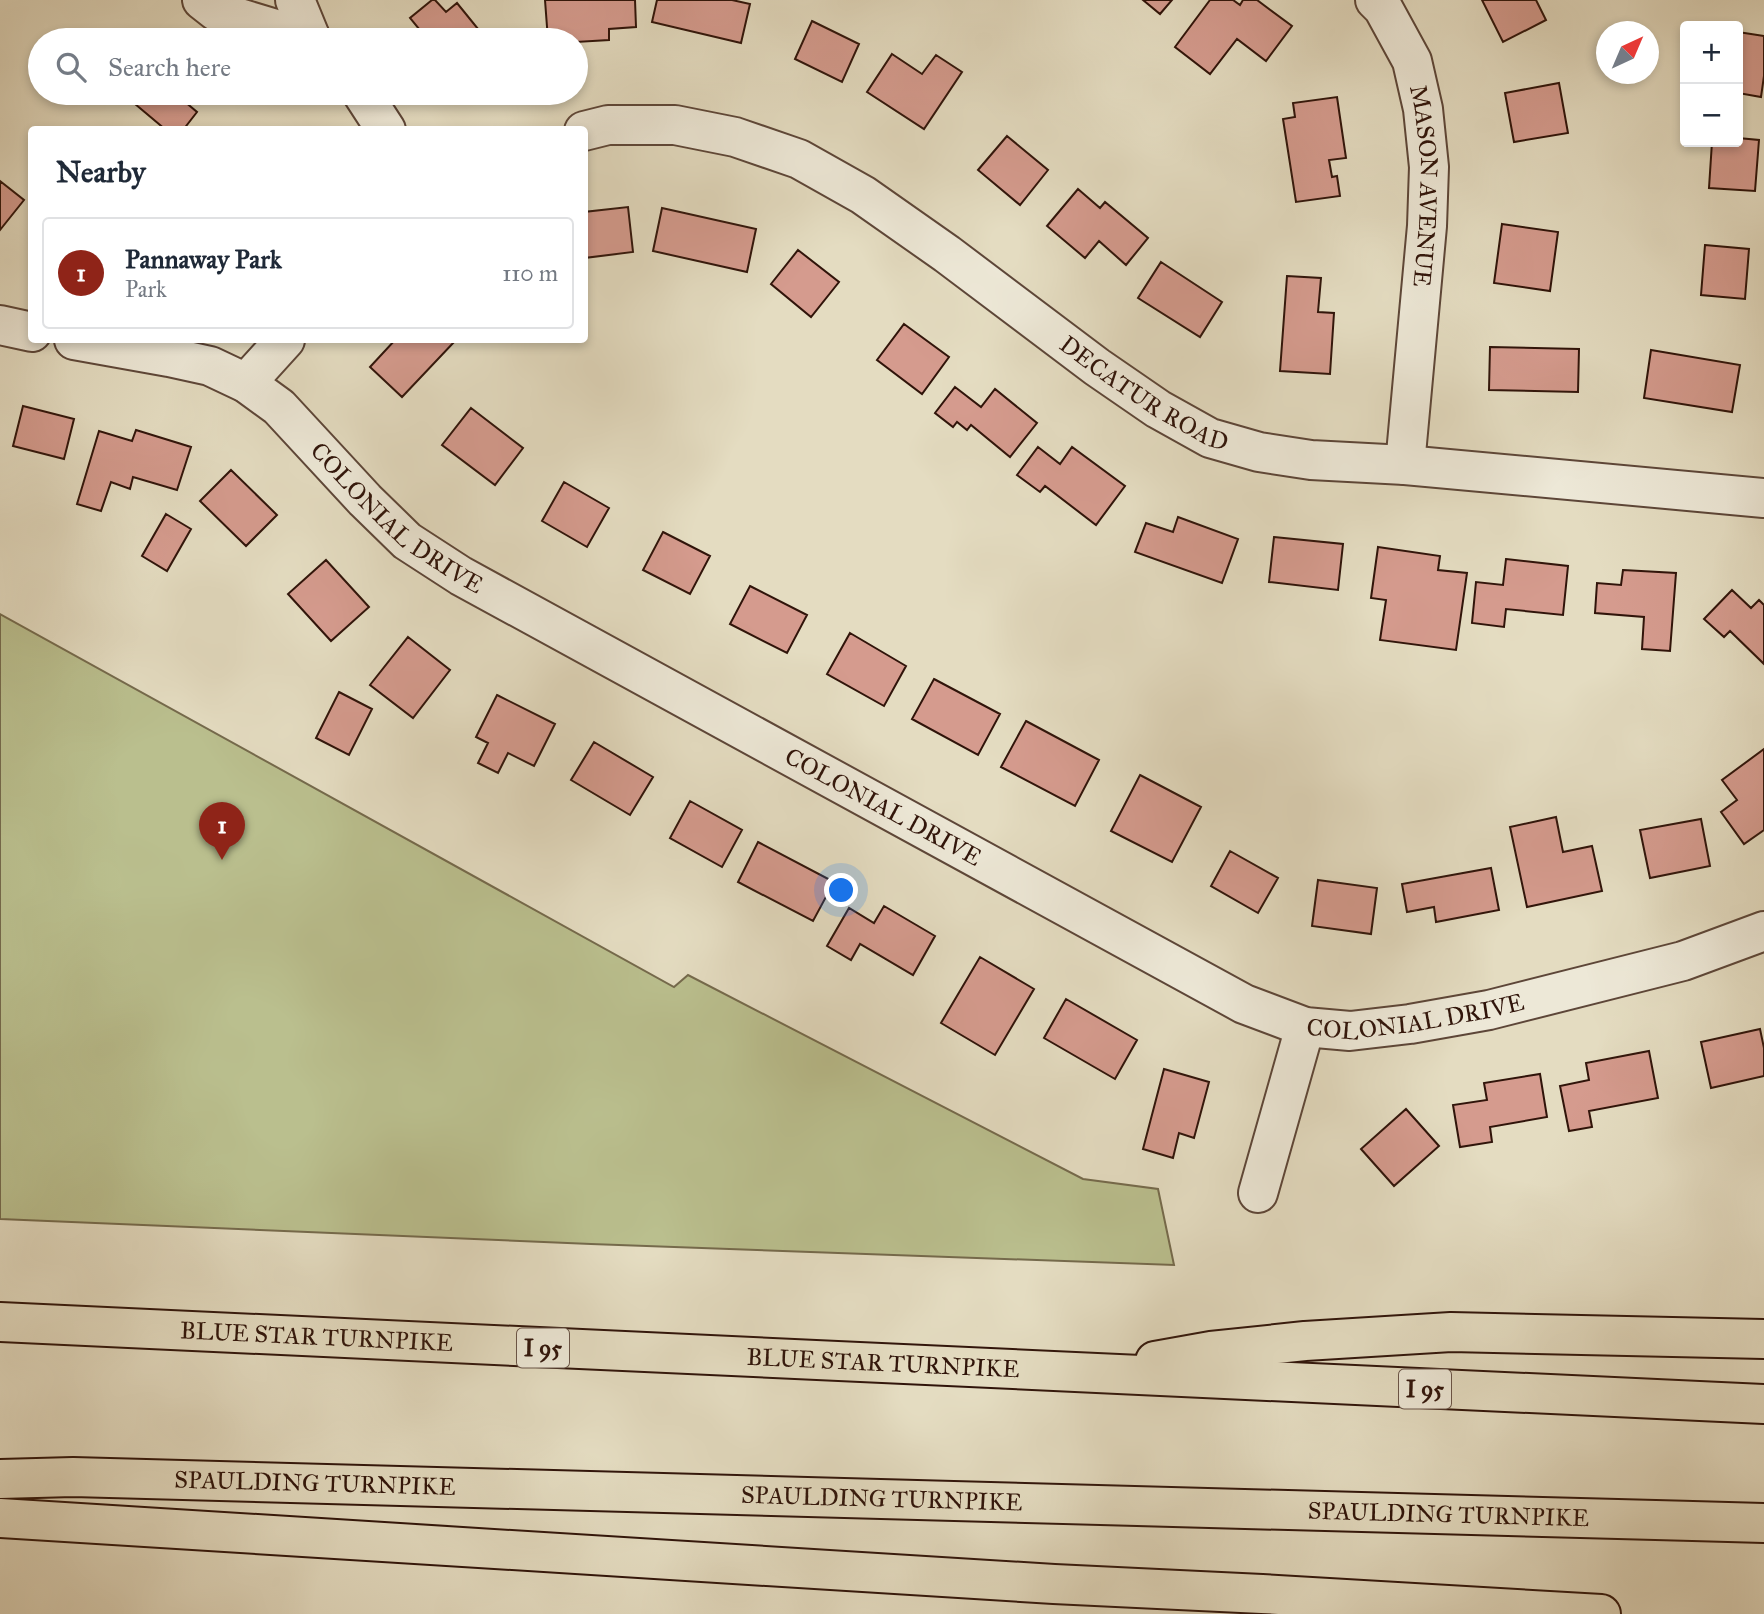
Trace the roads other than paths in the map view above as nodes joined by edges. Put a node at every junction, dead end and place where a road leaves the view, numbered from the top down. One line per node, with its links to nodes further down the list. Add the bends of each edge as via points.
1 (202, 0): 4 (street, via 216,11)
2 (295, 0): 5 (street)
3 (1375, 0): 14 (street, MASON AVENUE, via 1412,61 1429,167)
4 (272, 28)
5 (306, 28)
6 (370, 105): 7 (street)
7 (383, 126)
8 (588, 130): 14 (street, DECATUR ROAD, via 608,125 675,125 735,137 799,159 863,195 1097,367 1210,438 1311,460)
9 (0, 325): 10 (street)
10 (28, 331)
11 (91, 343): 13 (street, COLONIAL DRIVE, via 210,366)
12 (282, 343): 13 (street)
13 (246, 383): 17 (street, COLONIAL DRIVE, via 279,407 407,541 461,576 1244,1004)
14 (1405, 464): 15 (street, DECATUR ROAD)
15 (1764, 498)
16 (1764, 931): 17 (street, COLONIAL DRIVE, via 1683,961 1489,1010 1350,1031)
17 (1306, 1027): 18 (street)
18 (1258, 1193)
19 (0, 1322): 21 (highway, BLUE STAR TURNPIKE / I 95)
20 (1764, 1339): 21 (highway, via 1451,1332 1211,1351)
21 (1085, 1373): 22 (highway, BLUE STAR TURNPIKE / I 95)
22 (1764, 1404)
23 (0, 1479): 25 (highway, SPAULDING TURNPIKE, via 73,1477)
24 (0, 1518): 26 (highway)
25 (1764, 1523)
26 (1601, 1614)

